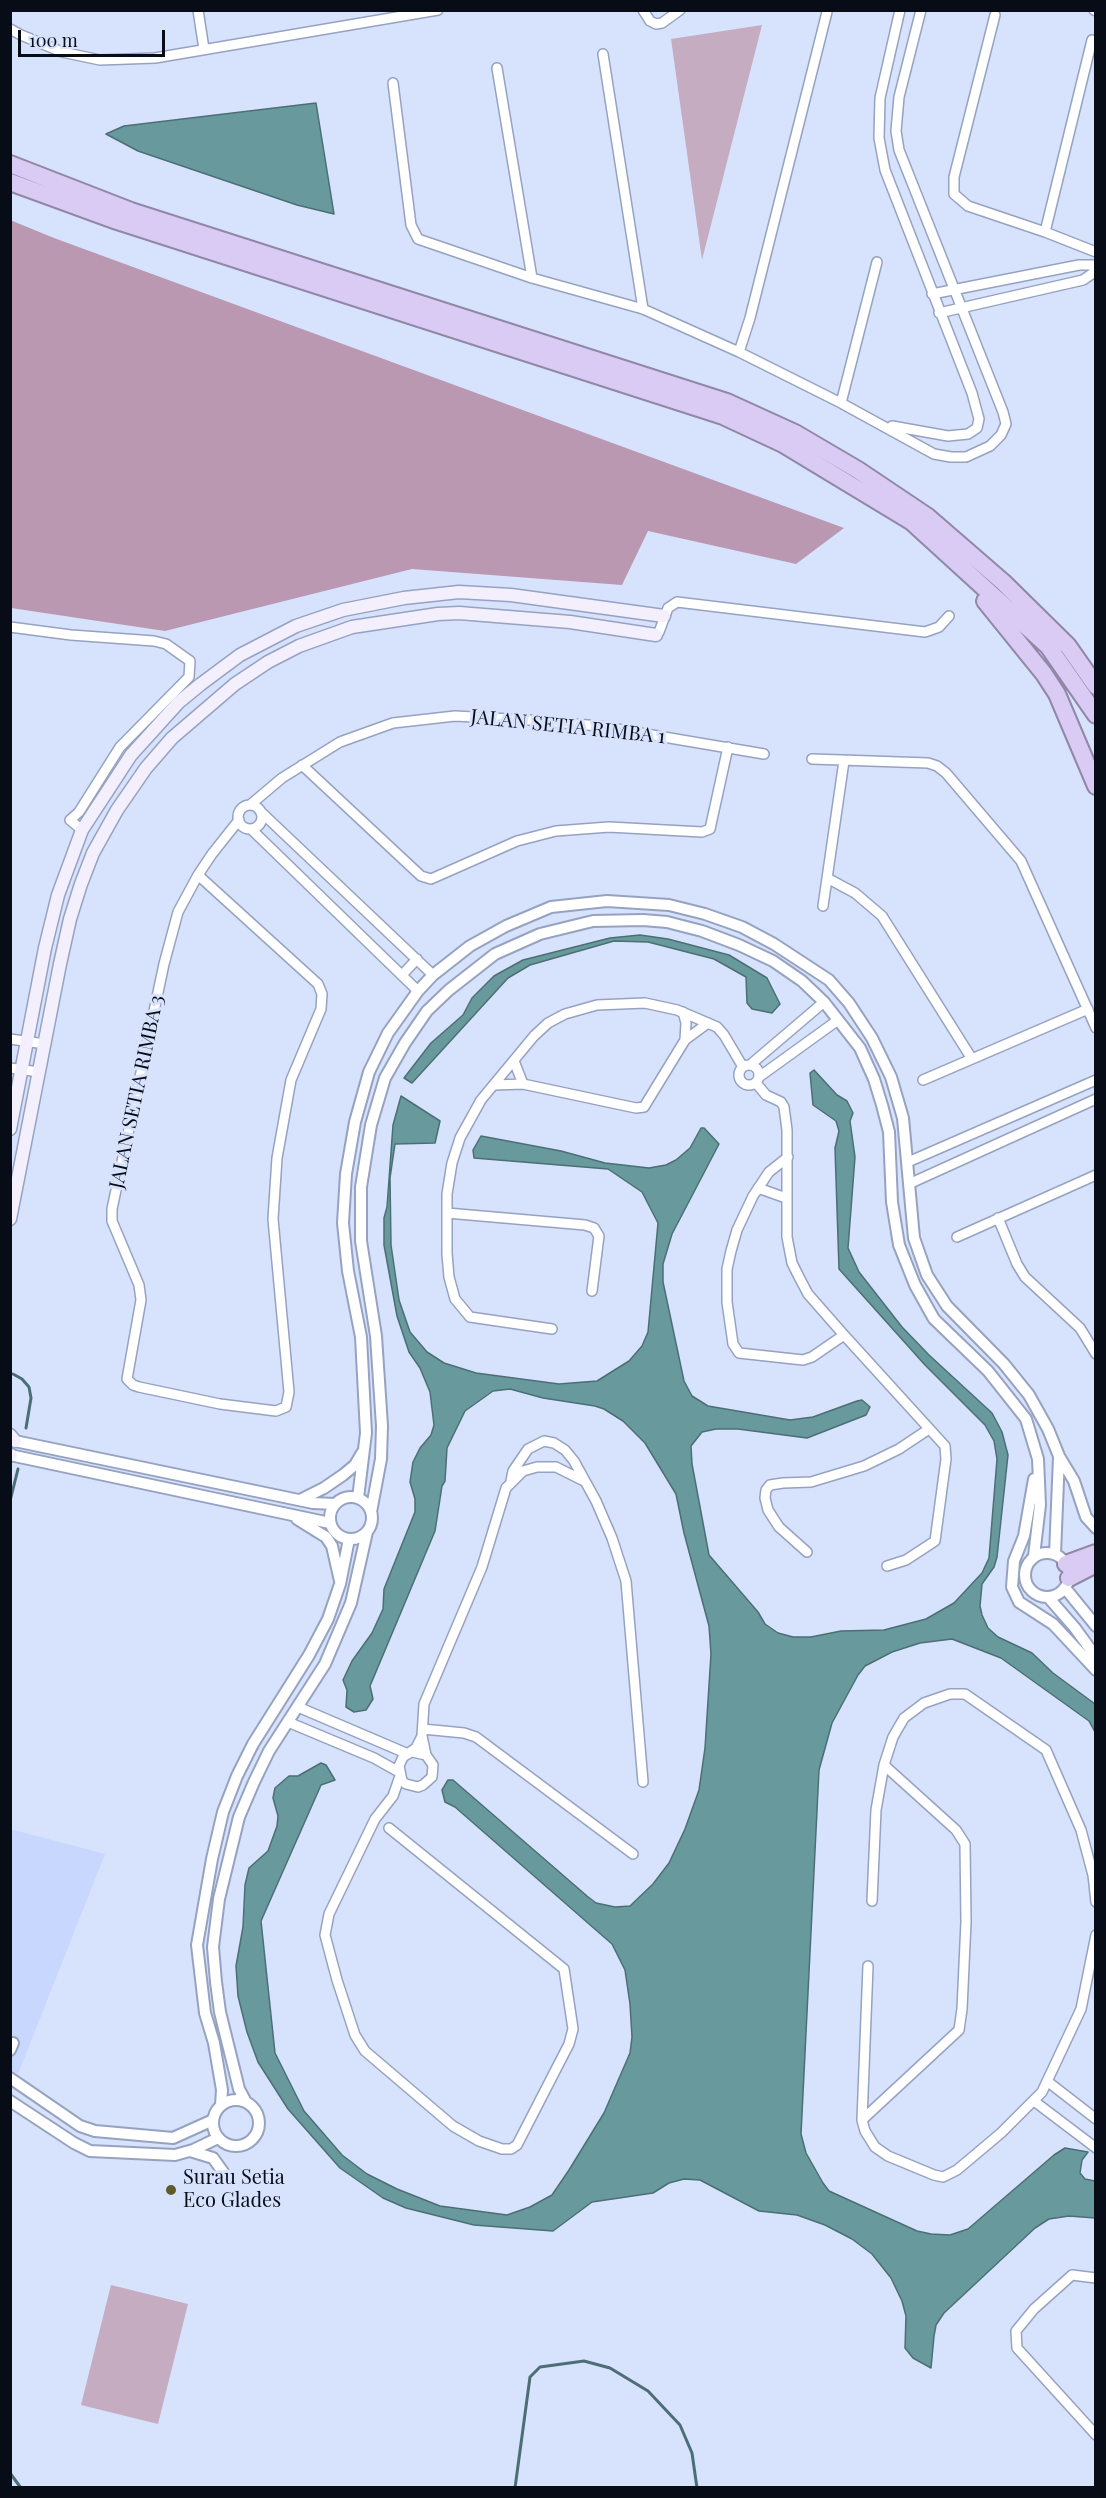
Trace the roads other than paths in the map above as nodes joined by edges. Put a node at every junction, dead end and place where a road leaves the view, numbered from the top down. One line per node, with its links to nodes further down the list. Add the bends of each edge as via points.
1 (198, 10): 11 (street)
2 (438, 10): 11 (street)
3 (643, 10): 4 (street, via 656,24)
4 (680, 10)
5 (900, 10): 24 (street, via 880,98 879,138 885,170)
6 (921, 10): 23 (street, via 899,97 896,131 899,150)
7 (826, 12): 28 (street)
8 (995, 15): 17 (street, via 954,177 954,194 968,206)
9 (10, 28): 11 (street, via 62,52 100,60 155,58)
10 (1092, 40): 17 (street)
11 (204, 49)
12 (603, 54): 25 (street)
13 (497, 68): 22 (street)
14 (393, 83): 22 (street, via 411,225 418,239)
15 (10, 164): 36 (highway, via 131,211 727,402 795,433 928,517 1003,582 1068,646)
16 (10, 182): 31 (highway, via 117,221 723,416 783,444)
17 (1045, 232): 18 (street)
18 (1095, 252)
19 (877, 262): 29 (street)
20 (1095, 265): 23 (street)
21 (1095, 271): 26 (street, via 1083,280)
22 (532, 278): 25 (street)
23 (953, 290): 24 (street); 26 (street)
24 (932, 294): 27 (street)
25 (643, 309): 28 (street)
26 (961, 309): 27 (street); 30 (street, via 1003,412 1006,424 1001,435 990,446 966,457 951,457 934,454)
27 (939, 313): 30 (street, via 972,393 979,419 977,428 968,434 948,436)
28 (739, 352): 29 (street)
29 (841, 403): 30 (street)
30 (884, 424)
31 (912, 522): 37 (highway, via 1048,646); 43 (highway, via 993,609 1044,674 1057,694)
32 (664, 616): 33 (street, via 672,603 688,603 925,632 939,627); 35 (street); 48 (main road, via 542,598 459,592 343,610 296,626 240,655 178,702 131,755)
33 (949, 616)
34 (10, 627): 48 (street, via 154,641 166,644 190,661 189,677 120,747 70,820)
35 (656, 634): 65 (main road, via 528,618 438,614 352,627 299,646 235,684 172,738 146,768 93,853 70,919)
36 (1095, 686)
37 (1095, 715)
38 (728, 747): 39 (street, JALAN SETIA RIMBA 1); 42 (street, JALAN SETIA RIMBA 1, via 599,726 455,716 393,723 340,742); 42 (street, via 710,829 691,832 609,827 556,831 517,841 431,879 421,876)
39 (764, 754)
40 (812, 759): 41 (street)
41 (844, 761): 50 (street); 57 (street, via 928,763 946,773 1021,861)
42 (302, 765): 44 (street, JALAN SETIA RIMBA 1)
43 (1095, 786)
44 (250, 805): 45 (street); 46 (street, via 241,810)
45 (260, 811): 47 (street, via 262,820); 52 (street)
46 (239, 820): 47 (street); 49 (street, JALAN SETIA RIMBA 3)
47 (251, 829): 53 (street)
48 (82, 830): 64 (main road, via 58,895)
49 (198, 875): 49 (street, JALAN SETIA RIMBA 3, via 178,912 164,964 112,1209 112,1221 141,1300 127,1378 133,1385 151,1389 276,1411 286,1407 289,1392 273,1219 277,1158 291,1080 321,1010 322,994 318,984)
50 (827, 878): 51 (street); 66 (street, via 855,893 882,916)
51 (823, 906)
52 (417, 959): 53 (street); 54 (street)
53 (402, 975): 55 (street)
54 (433, 975): 55 (street); 79 (street, via 470,946 551,908 607,901 669,905 742,927 829,980 849,1003 891,1077 903,1118)
55 (418, 991): 94 (street, via 388,1034 369,1072 346,1174 343,1223 361,1337)
56 (824, 1002): 59 (street); 68 (street); 106 (street, via 773,961 702,931 667,922 593,921 540,934 495,954 427,1011 385,1078 371,1125 361,1187 360,1241 376,1336 382,1426 381,1459)
57 (1088, 1009): 61 (street); 66 (street)
58 (682, 1012): 60 (street); 63 (street); 67 (street, via 645,1003 582,1008 548,1023)
59 (838, 1020): 71 (street); 98 (street, via 860,1048 882,1105 889,1132 892,1202 899,1245 915,1285 934,1318 988,1371 1026,1419)
60 (708, 1023): 63 (street); 68 (street, via 717,1027)
61 (1095, 1028)
62 (10, 1039): 64 (street)
63 (685, 1040): 74 (street, via 644,1107)
64 (28, 1041): 65 (street); 69 (main road)
65 (45, 1044): 70 (main road)
66 (972, 1059): 72 (street)
67 (514, 1061): 74 (street); 75 (street)
68 (746, 1066): 71 (street, via 759,1070); 71 (street, via 740,1080 747,1086)
69 (16, 1069): 70 (street); 77 (main road)
70 (39, 1072): 86 (main road)
71 (758, 1080): 78 (street, via 766,1095 784,1107)
72 (923, 1080)
73 (1095, 1080): 79 (street)
74 (523, 1084): 75 (street)
75 (494, 1085): 84 (street, via 460,1138 452,1163)
76 (1095, 1099): 81 (street)
77 (10, 1129)
78 (788, 1156): 82 (street); 83 (street)
79 (908, 1162): 81 (street)
80 (1095, 1174): 85 (street)
81 (910, 1183): 97 (street, via 914,1238 927,1275 947,1306 1029,1395)
82 (758, 1188): 83 (street); 90 (street, via 737,1230 727,1269 727,1302 736,1349 740,1353 803,1360)
83 (786, 1198): 90 (street, via 792,1263 808,1294)
84 (447, 1213): 88 (street, via 594,1228 599,1236); 89 (street, via 449,1277 462,1310 470,1317)
85 (998, 1218): 87 (street); 91 (street, via 1025,1276 1080,1328)
86 (10, 1219)
87 (957, 1237)
88 (592, 1291)
89 (552, 1329)
90 (844, 1335): 92 (street)
91 (1095, 1354)
92 (929, 1429): 111 (street, via 864,1466 821,1480 770,1485 765,1498 768,1510 778,1527); 115 (street, via 945,1446 946,1459 935,1541 906,1560)
93 (12, 1438): 103 (street)
94 (364, 1449): 102 (street); 103 (street, via 355,1465 343,1475)
95 (565, 1450): 99 (street); 100 (street, via 544,1441 528,1449); 101 (street)
96 (11, 1455): 105 (street)
97 (1059, 1456): 108 (street, via 1074,1481 1086,1517); 116 (street)
98 (1038, 1459): 113 (street, via 1040,1505); 123 (street, via 1024,1536 1014,1561 1012,1587 1019,1602 1053,1624)
99 (556, 1467): 100 (street, via 530,1468); 101 (street)
100 (511, 1481): 127 (street, via 497,1513 482,1567 424,1704)
101 (584, 1481): 132 (street, via 612,1538 626,1581)
102 (358, 1498): 104 (street, via 345,1497); 106 (street)
103 (299, 1500): 104 (street)
104 (335, 1504): 107 (street)
105 (282, 1512): 107 (street); 117 (street, via 326,1537 332,1546)
106 (371, 1512): 109 (street)
107 (330, 1523): 110 (street, via 337,1534)
108 (1095, 1528)
109 (367, 1532): 110 (street); 122 (street, via 351,1603)
110 (348, 1539): 117 (street)
111 (807, 1552)
112 (1095, 1552): 116 (highway)
113 (1035, 1556): 116 (street, via 1048,1553); 118 (street, via 1025,1570 1027,1586 1039,1596)
114 (1095, 1563): 116 (highway)
115 (887, 1566)
116 (1064, 1571): 118 (street, via 1060,1593); 119 (street)
117 (340, 1584): 120 (street, via 328,1619)
118 (1048, 1597): 121 (street)
119 (1095, 1626)
120 (309, 1655): 122 (street); 125 (street)
121 (1095, 1657)
122 (325, 1664): 124 (street)
123 (1095, 1670)
124 (298, 1707): 126 (street); 128 (street)
125 (269, 1719): 126 (street); 148 (street, via 237,1776 223,1812 197,1945 205,2013 222,2090)
126 (286, 1726): 131 (street, via 382,1761); 147 (street, via 269,1751 239,1817 219,1899 213,1947 220,2012)
127 (422, 1732): 128 (street); 129 (street); 138 (street, via 471,1734)
128 (410, 1753): 129 (street); 131 (street, via 400,1761)
129 (426, 1755): 133 (street, via 433,1765 432,1777 423,1785)
130 (884, 1765): 139 (street, via 876,1810); 140 (street, via 893,1737 914,1710 950,1694 965,1694 977,1701 1046,1750 1081,1830 1093,1875); 151 (street, via 956,1830 965,1844 962,2008 958,2030)
131 (399, 1774): 133 (street); 134 (street)
132 (642, 1782)
133 (412, 1786): 134 (street)
134 (393, 1796): 135 (street)
135 (382, 1810): 136 (street); 137 (street)
136 (389, 1828): 137 (street); 137 (street, via 564,1969 573,2029 569,2044 517,2145 511,2149 479,2141 453,2126 365,2051 355,2035 325,1935 329,1914)
137 (369, 1833)
138 (633, 1854)
139 (872, 1901)
140 (1095, 1902)
141 (1095, 1935): 144 (street, via 1081,2009)
142 (868, 1966): 151 (street)
143 (10, 2078): 150 (street, via 80,2126 95,2131 173,2138)
144 (1047, 2081): 146 (street); 149 (street)
145 (10, 2101): 154 (street, via 90,2151 175,2155)
146 (1034, 2101): 151 (street, via 957,2170 943,2177 888,2156 876,2147); 153 (street)
147 (246, 2103): 148 (street, via 233,2100); 152 (street, via 258,2118 254,2137 236,2146)
148 (221, 2105): 150 (street)
149 (1095, 2119)
150 (213, 2120): 152 (street)
151 (862, 2120)
152 (218, 2138): 154 (street)
153 (1095, 2148)
154 (190, 2151): 155 (street, via 213,2158)
155 (223, 2172)
156 (1095, 2278): 157 (street, via 1072,2275 1016,2331 1017,2348)
157 (1095, 2435)

